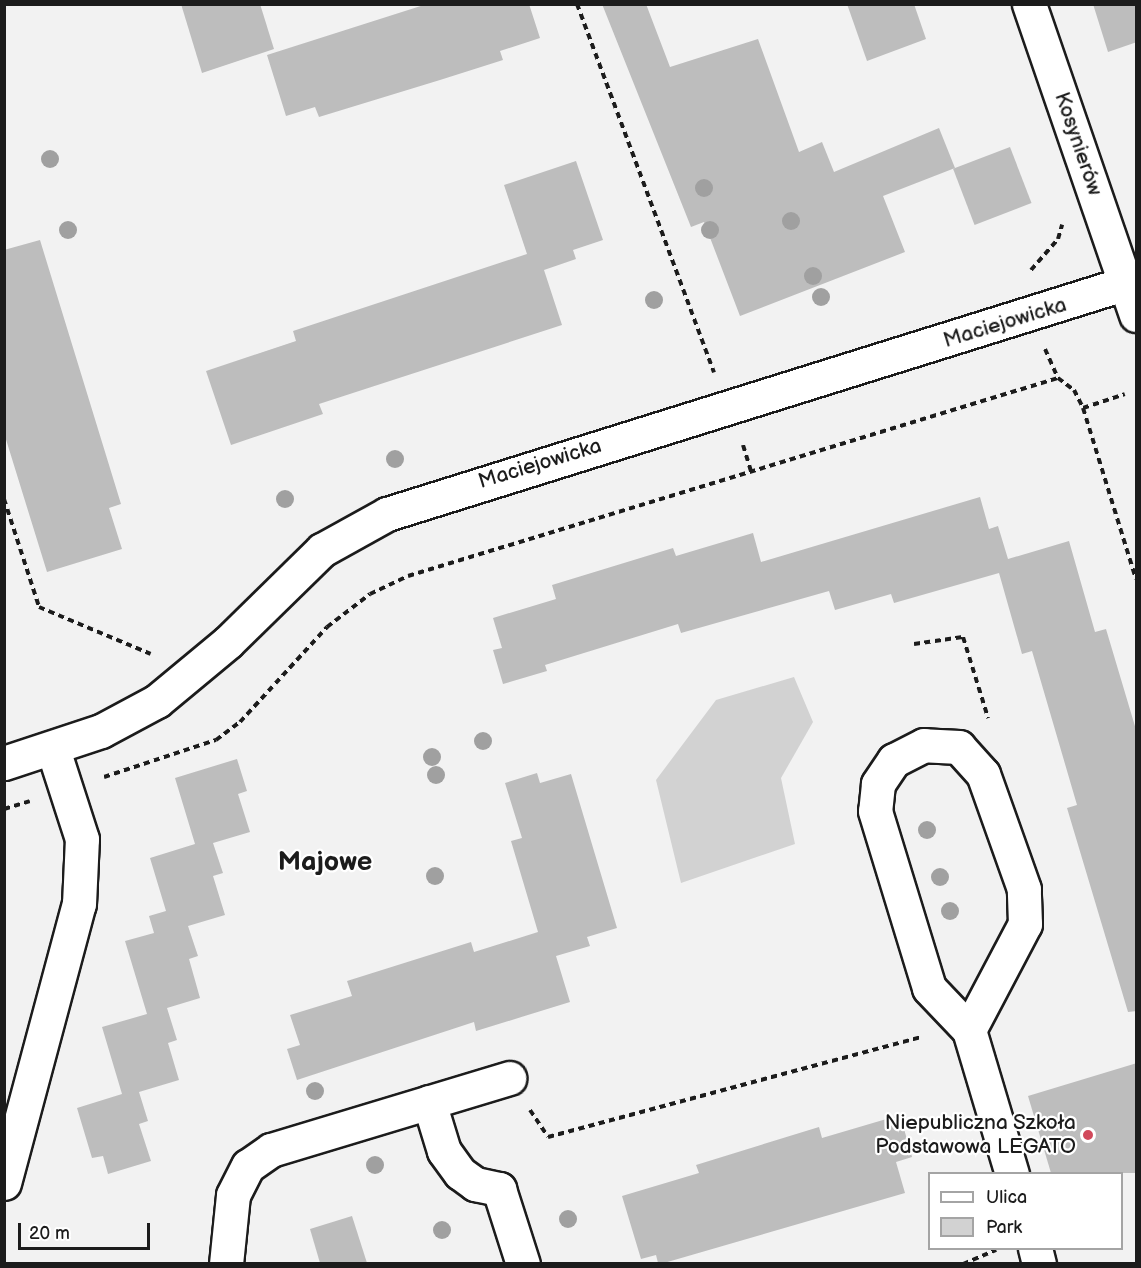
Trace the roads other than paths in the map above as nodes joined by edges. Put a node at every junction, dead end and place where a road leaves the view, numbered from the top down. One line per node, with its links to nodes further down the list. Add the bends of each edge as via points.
1 (1029, 4): 2 (street, Kosynierów)
2 (1132, 281): 3 (street, Kosynierów); 4 (street, Maciejowicka, via 387,514 322,550 228,642 157,701 126,720)
3 (1137, 315)
4 (53, 749): 5 (street, Maciejowicka); 10 (street, via 82,838 79,904)
5 (4, 763)
6 (969, 1030): 6 (street, via 1024,924 1024,889 983,774 959,747 924,745 894,760 878,784 875,811 929,988); 9 (street)
7 (509, 1078): 8 (street)
8 (429, 1102): 11 (street, via 271,1150 248,1166 232,1195); 12 (street, via 444,1151 460,1173 475,1184 499,1189)
9 (1012, 1172)
10 (4, 1183)
11 (226, 1263)
12 (523, 1263)

